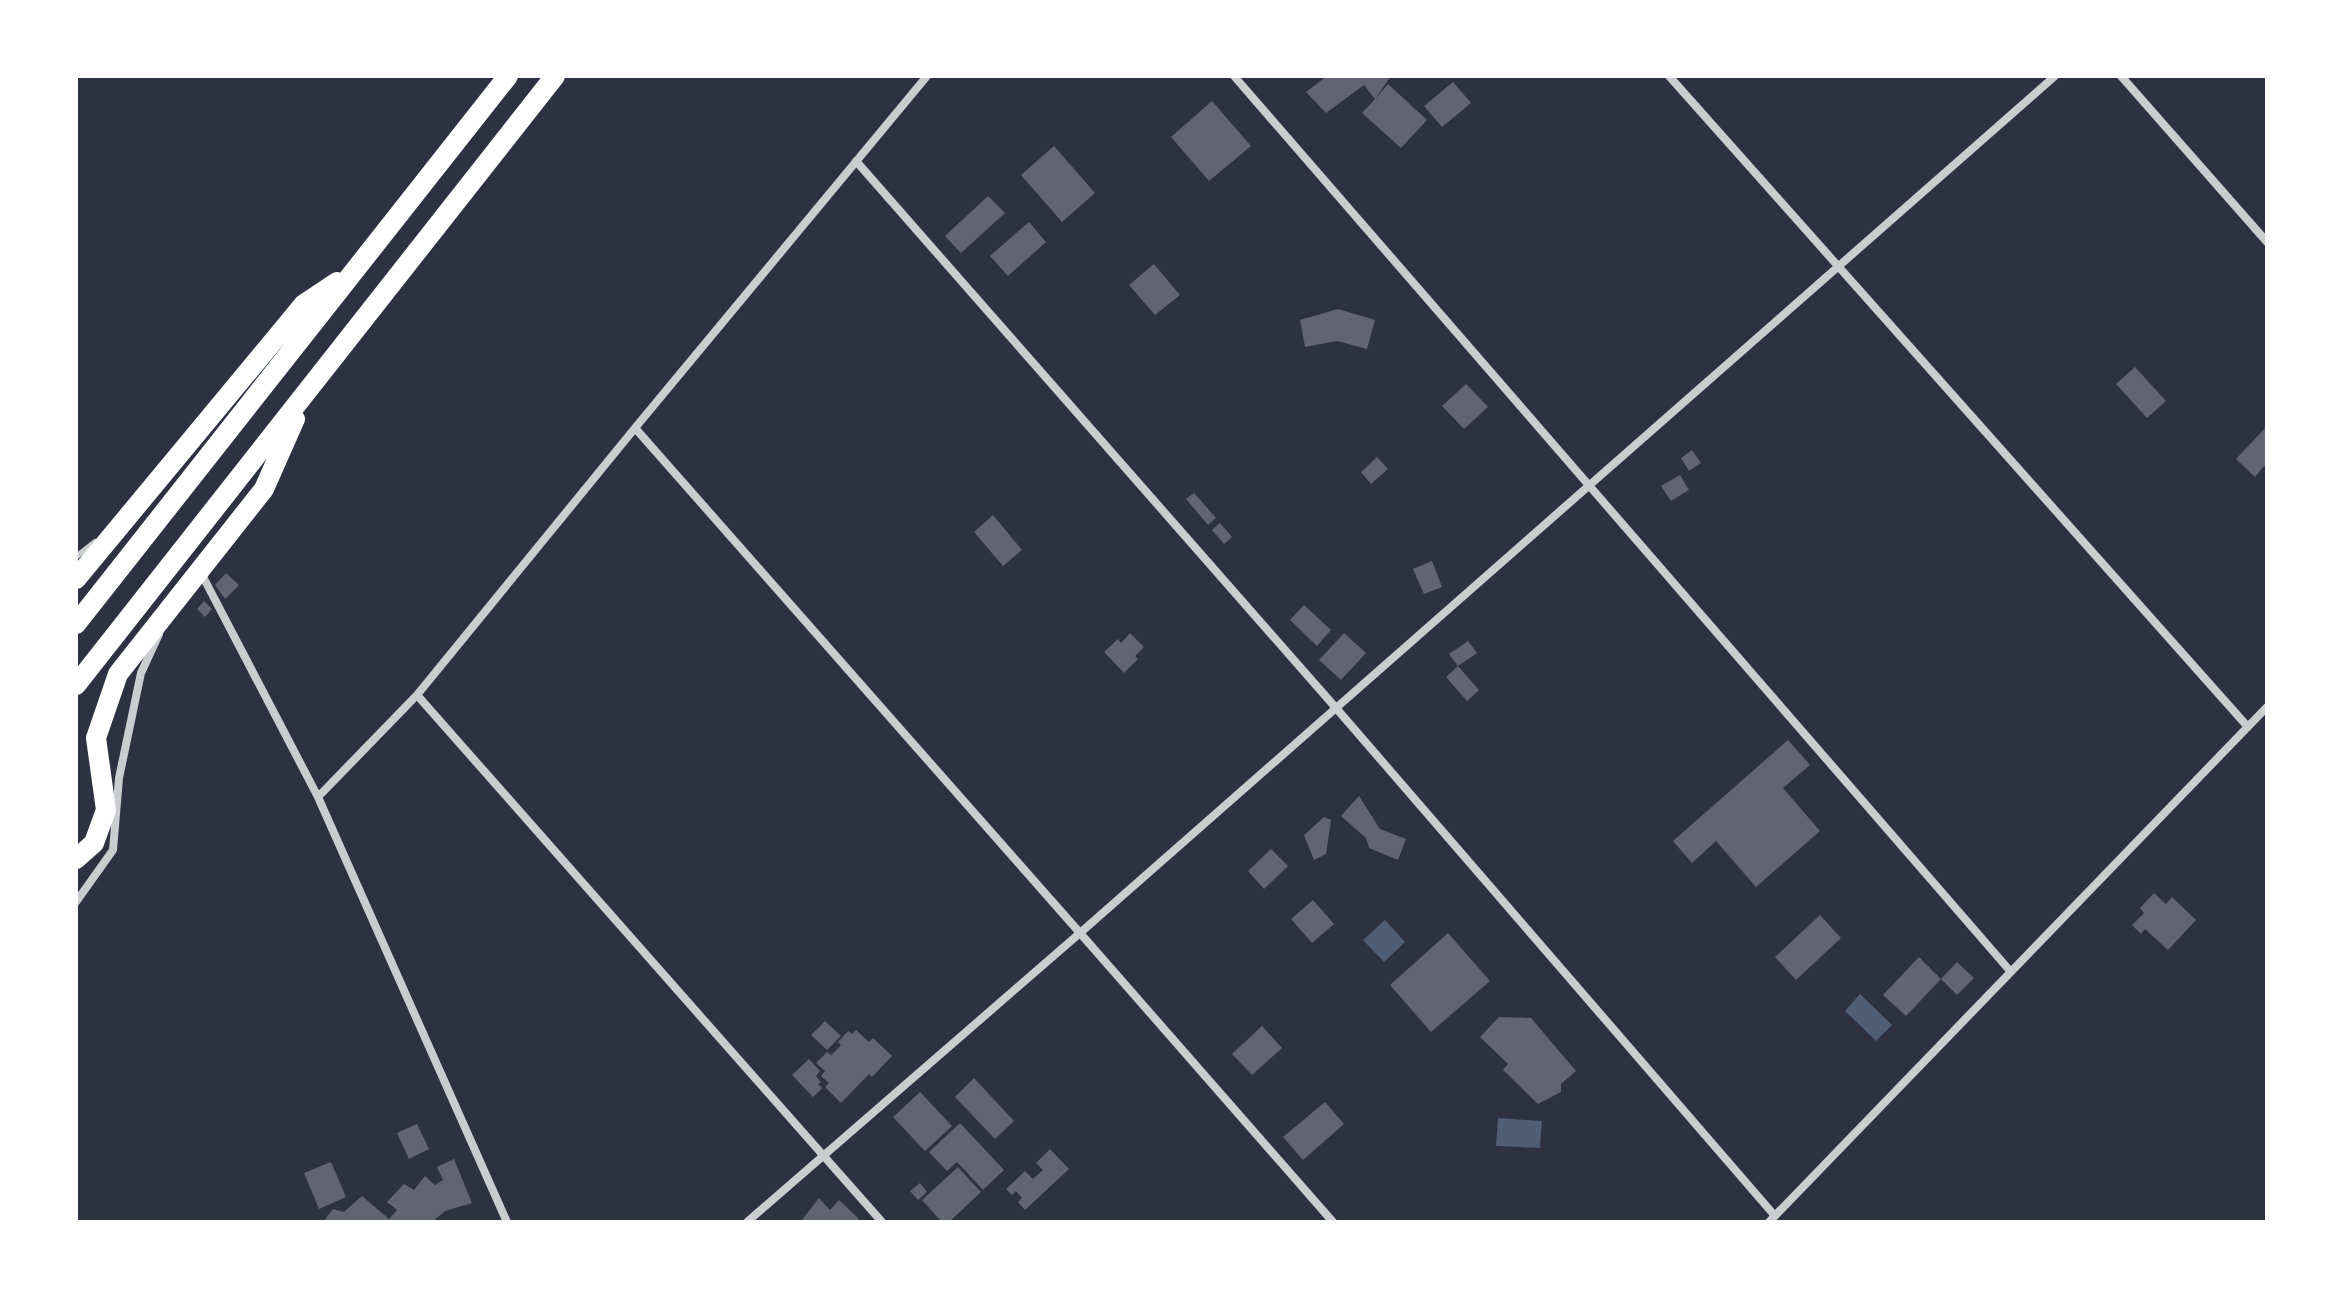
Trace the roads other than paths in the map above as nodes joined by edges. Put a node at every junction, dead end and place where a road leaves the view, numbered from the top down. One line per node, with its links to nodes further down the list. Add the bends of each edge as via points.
1 (508, 76): 11 (highway)
2 (555, 76): 12 (highway)
3 (927, 76): 8 (street)
4 (1234, 76): 14 (street)
5 (1669, 76): 10 (street)
6 (2055, 76): 10 (street)
7 (2121, 76): 9 (street)
8 (856, 161): 13 (street); 24 (street)
9 (2267, 242)
10 (1840, 265): 14 (street); 25 (street)
11 (354, 270): 15 (highway, via 304,304); 20 (highway)
12 (309, 390): 17 (highway, via 264,489); 21 (highway)
13 (635, 428): 22 (street); 29 (street)
14 (1589, 485): 24 (street); 30 (street)
15 (131, 515): 16 (lane); 18 (highway)
16 (76, 557)
17 (200, 570): 19 (highway); 26 (street)
18 (76, 579)
19 (172, 605): 27 (highway, via 118,674 96,738 106,810 94,843); 28 (street, via 141,673 119,778 113,850)
20 (76, 624)
21 (76, 685)
22 (417, 695): 26 (street); 31 (street)
23 (2267, 707): 25 (street)
24 (1336, 708): 29 (street); 32 (street)
25 (2248, 727): 30 (street)
26 (318, 797): 33 (street)
27 (76, 859)
28 (76, 902)
29 (1080, 933): 31 (street); 36 (street)
30 (2011, 972): 32 (street)
31 (823, 1156): 34 (street); 35 (street)
32 (1772, 1219)
33 (507, 1222)
34 (747, 1222)
35 (882, 1222)
36 (1333, 1222)

